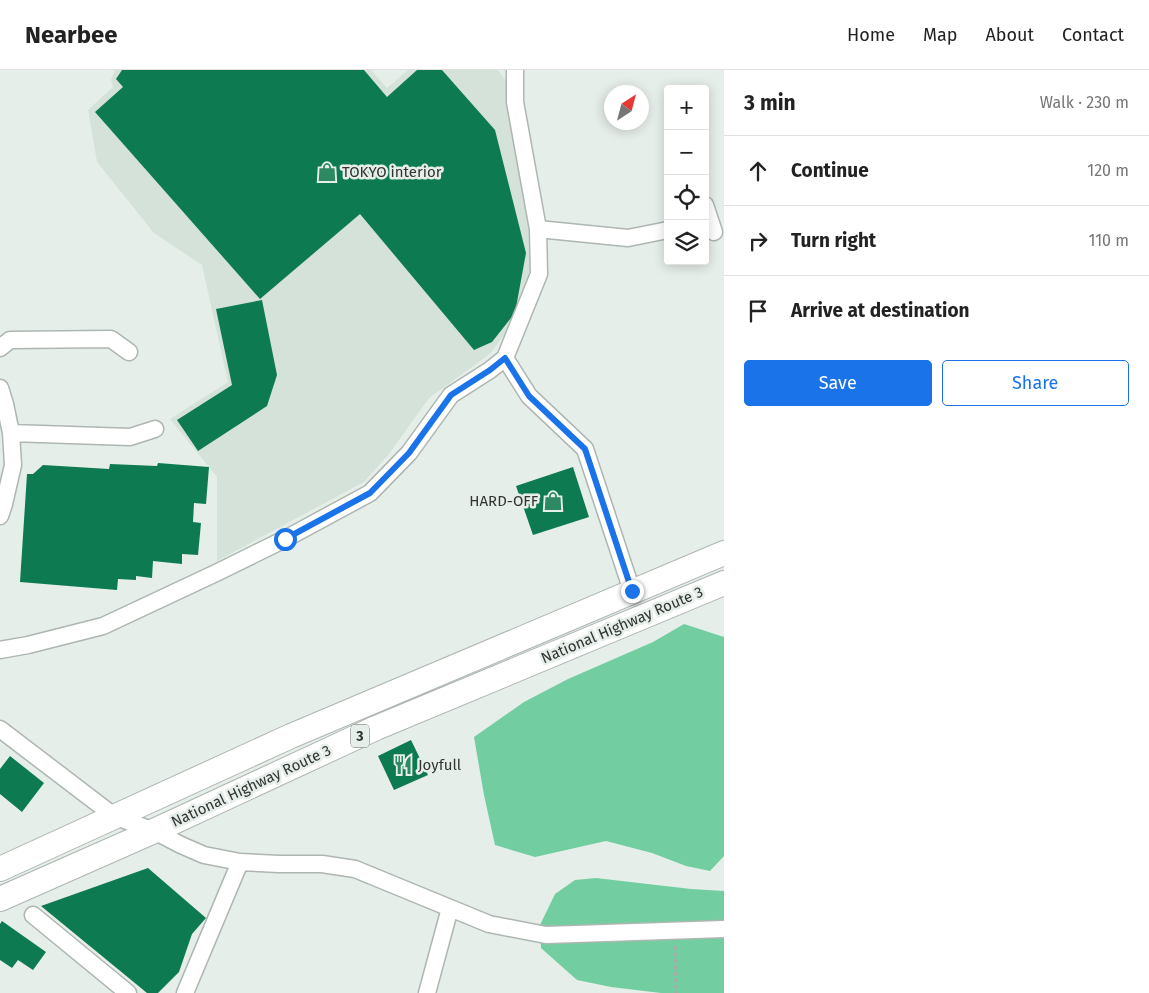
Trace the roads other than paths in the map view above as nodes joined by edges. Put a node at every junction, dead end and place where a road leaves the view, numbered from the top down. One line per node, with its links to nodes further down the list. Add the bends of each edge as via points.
1 (515, 70): 3 (street, via 515,102)
2 (709, 217): 5 (street)
3 (538, 229): 4 (street, via 628,238); 8 (street, via 539,274)
4 (664, 231)
5 (714, 232)
6 (0, 348): 7 (street, via 10,340 111,339)
7 (129, 352)
8 (505, 358): 15 (street, via 529,396 585,449); 16 (street, via 451,395 409,453 370,493 242,561 103,626)
9 (0, 388): 11 (street)
10 (155, 429): 11 (street, via 130,437)
11 (11, 433): 12 (street, via 13,465)
12 (0, 516)
13 (724, 552): 15 (highway, National Highway Route 3 / 3)
14 (724, 583): 19 (highway, National Highway Route 3 / 3, via 376,728)
15 (632, 591): 18 (highway, National Highway Route 3 / 3, via 291,736)
16 (0, 650)
17 (0, 729): 18 (street)
18 (114, 816): 19 (street); 21 (highway, National Highway Route 3 / 3)
19 (154, 831): 20 (street, via 204,855); 22 (highway, National Highway Route 3 / 3)
20 (240, 862): 23 (street, via 322,864 355,869); 27 (street)
21 (0, 869)
22 (0, 899)
23 (450, 908): 25 (street, via 490,924 546,936); 28 (street)
24 (32, 915): 26 (street)
25 (724, 929)
26 (128, 993)
27 (185, 993)
28 (426, 993)

